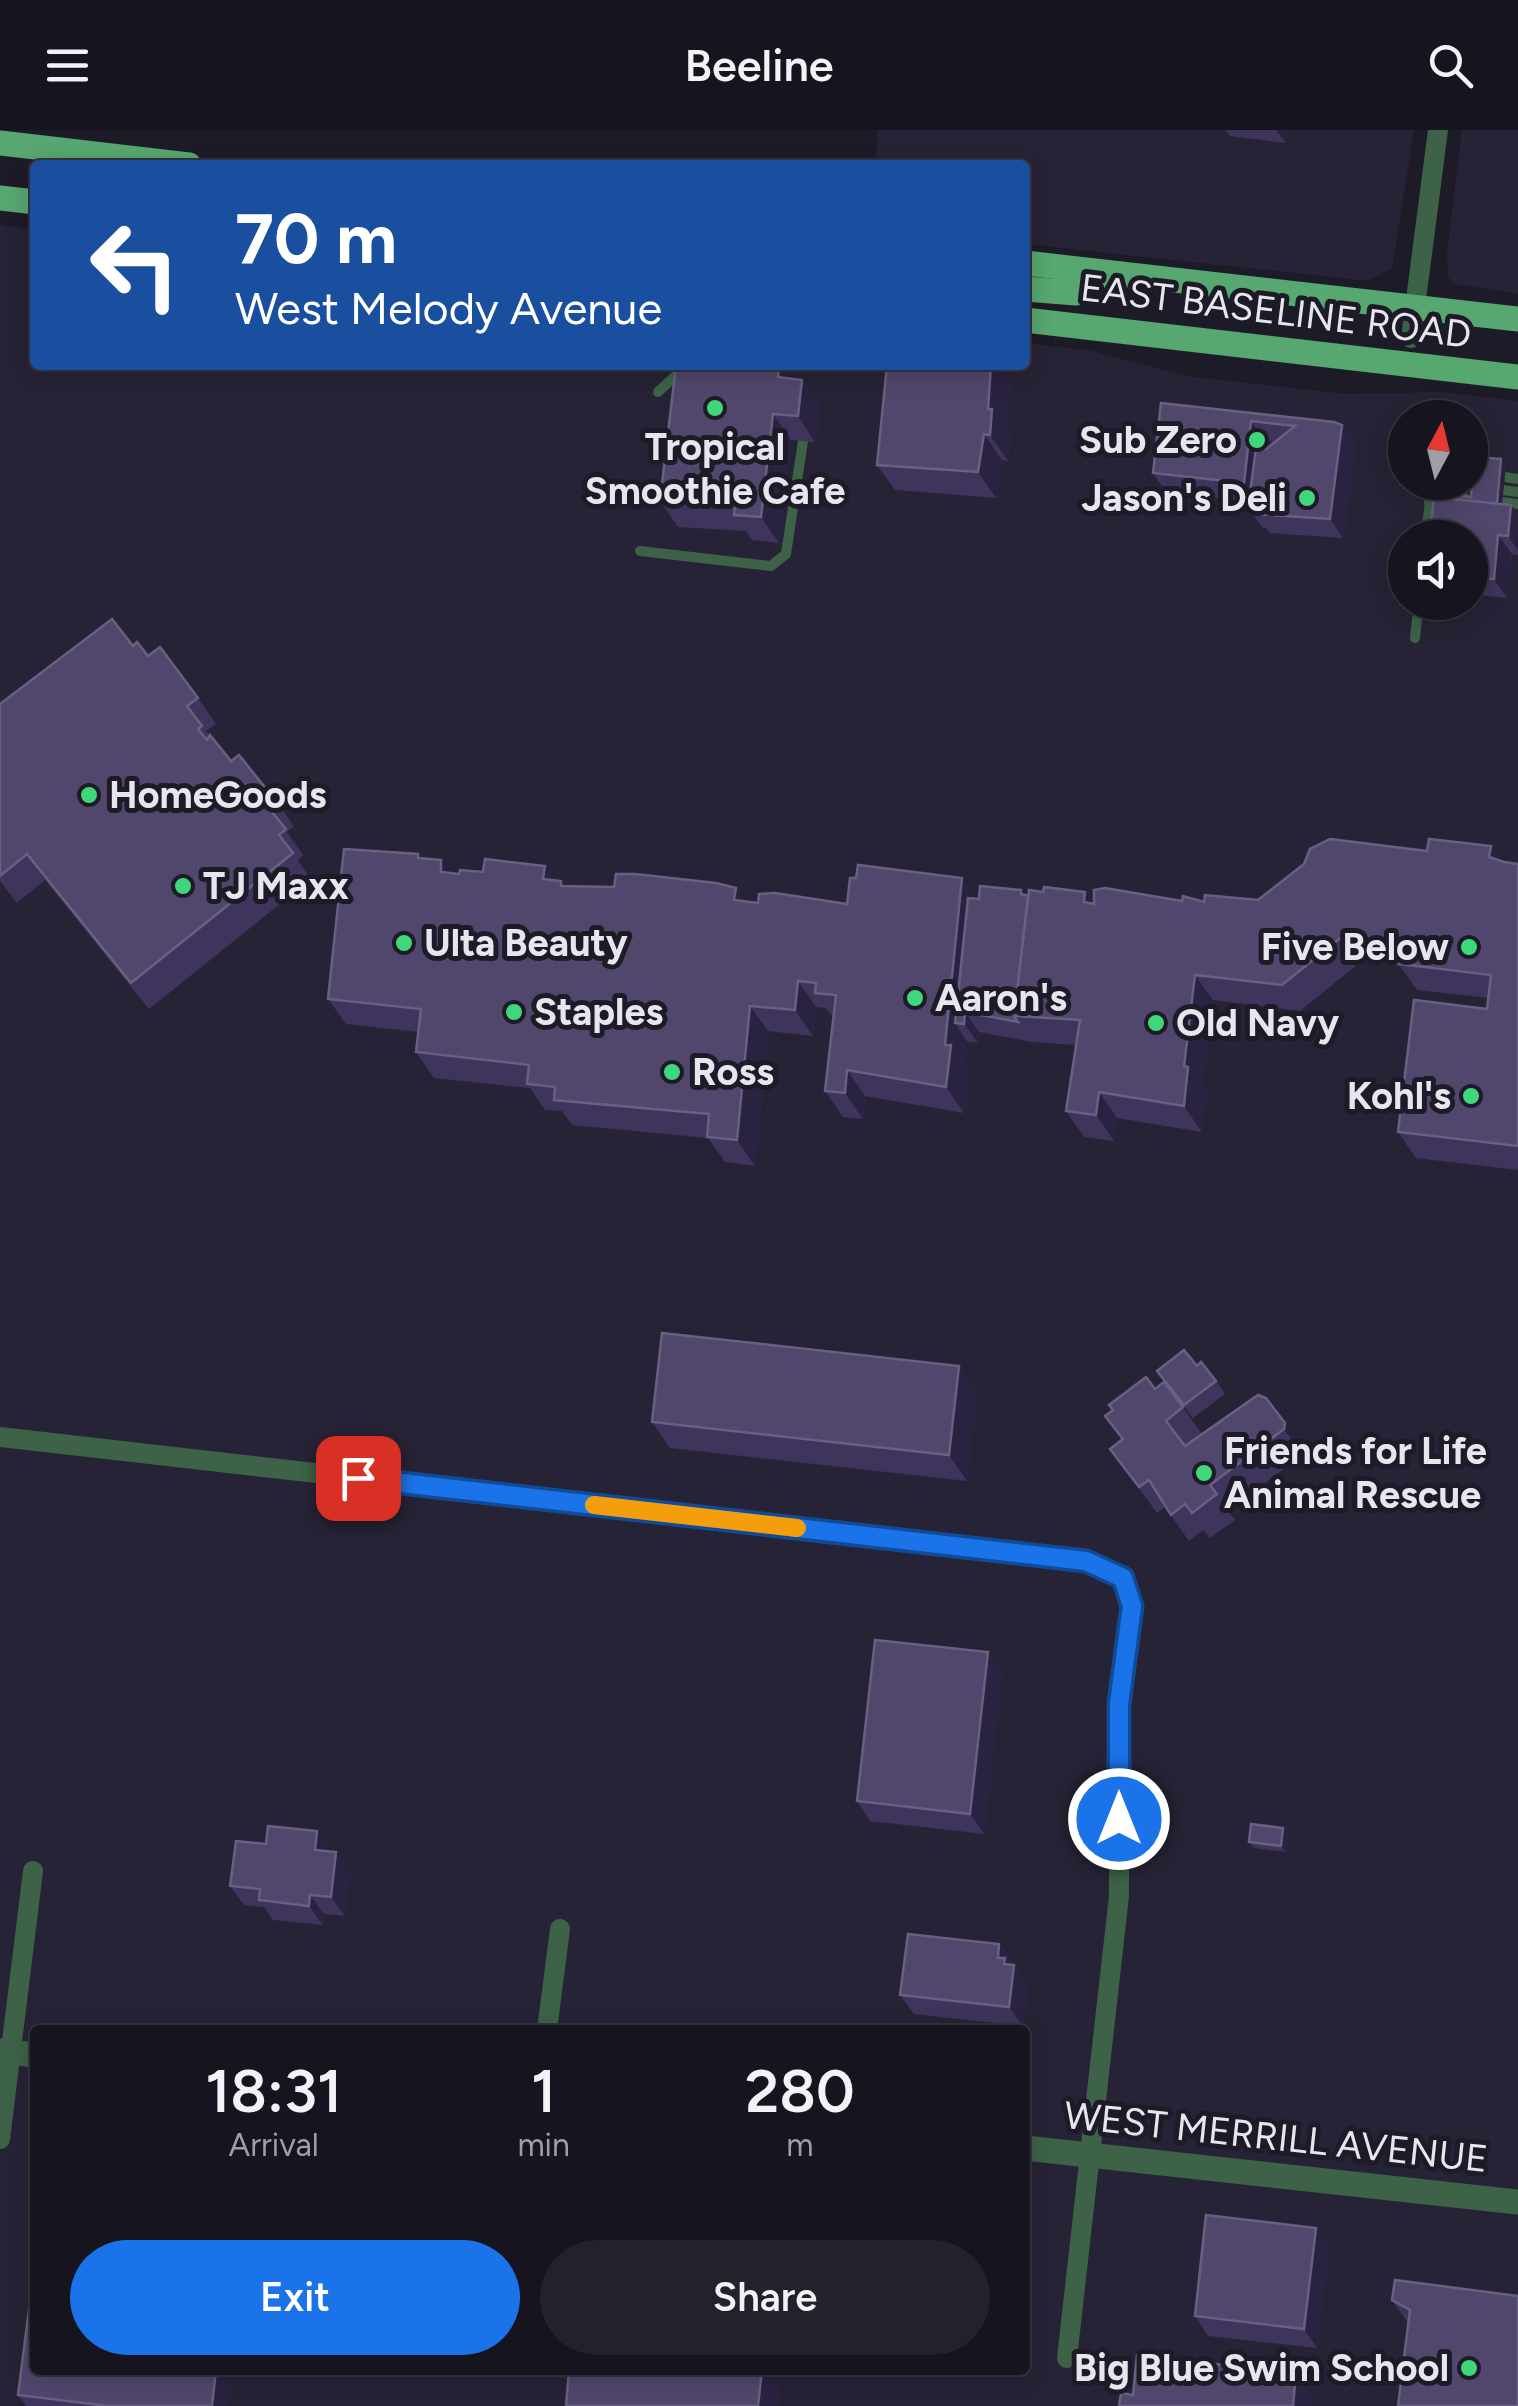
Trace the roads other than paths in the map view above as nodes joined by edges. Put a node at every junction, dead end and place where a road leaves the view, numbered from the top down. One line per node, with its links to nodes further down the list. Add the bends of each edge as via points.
1 (1438, 130): 9 (street)
2 (0, 142): 3 (main road)
3 (147, 160)
4 (0, 198): 5 (main road)
5 (30, 201)
6 (1030, 264): 7 (main road, EAST BASELINE ROAD)
7 (1120, 274): 8 (main road, via 1076,293); 9 (main road, EAST BASELINE ROAD)
8 (1030, 290)
9 (1416, 309): 10 (main road, EAST BASELINE ROAD); 12 (street)
10 (1518, 319)
11 (1030, 321): 14 (main road, EAST BASELINE ROAD)
12 (1411, 338)
13 (680, 370): 15 (lane)
14 (1518, 377)
15 (658, 392)
16 (803, 441): 27 (lane, via 780,562)
17 (1505, 477): 18 (lane)
18 (1518, 479)
19 (1518, 492): 21 (lane)
20 (1430, 500): 24 (lane)
21 (1502, 502): 22 (lane); 25 (lane)
22 (1518, 504)
23 (1456, 510): 24 (lane, via 1441,508)
24 (1428, 517): 26 (lane)
25 (1518, 517)
26 (1428, 520)
27 (640, 551)
28 (1417, 620): 29 (lane)
29 (1415, 638)
30 (0, 1437): 37 (street, via 1086,1561 1123,1578 1132,1606 1119,1704 1119,1896)
31 (34, 1871): 34 (street)
32 (560, 1930): 33 (street)
33 (548, 2025)
34 (15, 2053): 35 (street)
35 (0, 2139)
36 (1030, 2148): 37 (street, WEST MERRILL AVENUE)
37 (1088, 2153): 38 (street, WEST MERRILL AVENUE); 39 (street)
38 (1518, 2202)
39 (1067, 2358)

